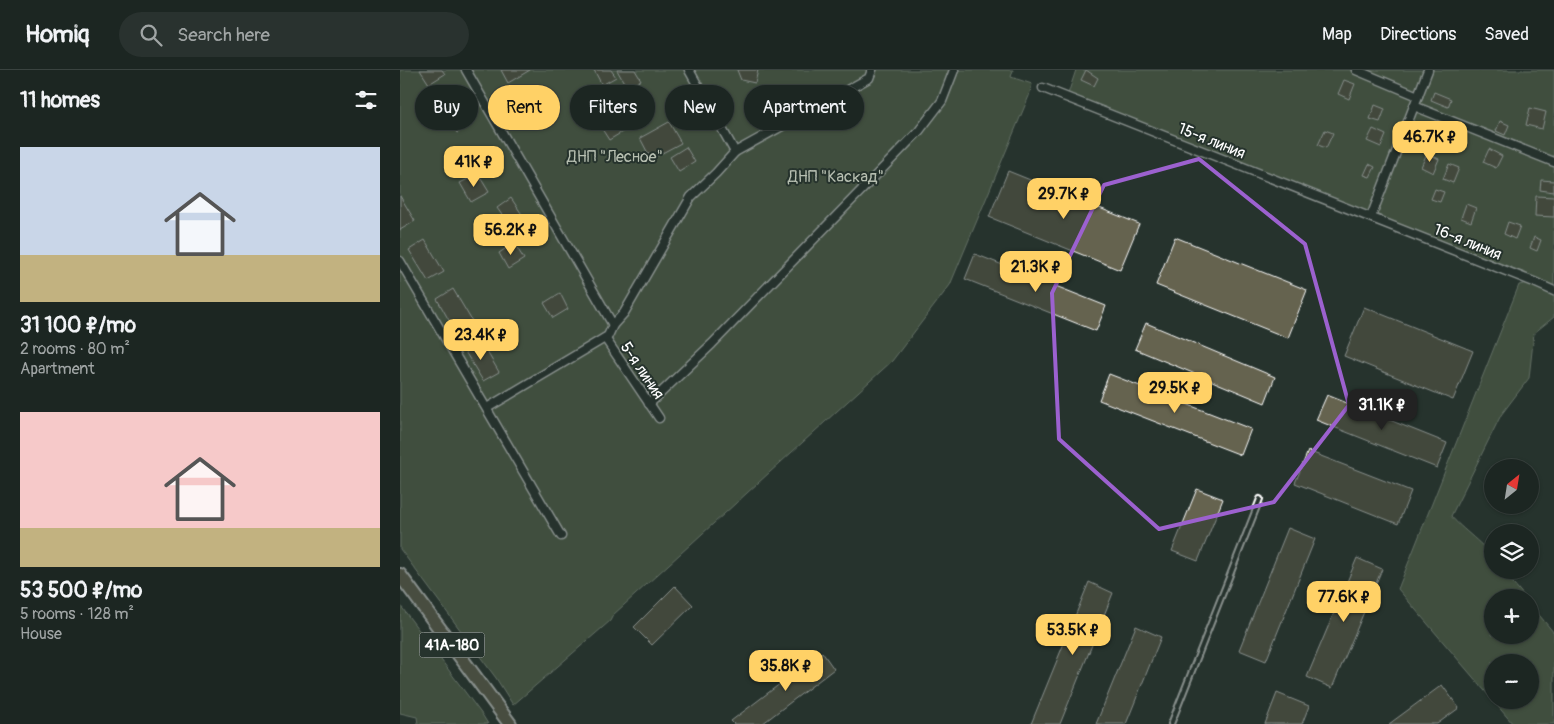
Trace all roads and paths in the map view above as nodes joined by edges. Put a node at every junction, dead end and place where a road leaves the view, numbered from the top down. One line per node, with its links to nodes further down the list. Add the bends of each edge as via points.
1 (466, 70): 15 (street)
2 (689, 70): 10 (street)
3 (872, 70): 10 (street, via 869,78)
4 (954, 70): 17 (street, via 942,101 919,131 712,344)
5 (1356, 70): 8 (street)
6 (1428, 70): 8 (street)
7 (1043, 88): 12 (street, 15-я линия)
8 (1418, 96): 9 (street)
9 (1414, 106): 11 (street); 12 (street)
10 (734, 152): 15 (street, via 691,197 624,313)
11 (1554, 162)
12 (1370, 217): 14 (street, 16-я линия)
13 (400, 261): 18 (street)
14 (1554, 291)
15 (613, 325): 16 (street)
16 (605, 338): 17 (street, 5-я линия); 18 (street)
17 (649, 404): 19 (street, 5-я линия)
18 (487, 408): 21 (street)
19 (659, 418)
20 (1260, 499): 24 (lane)
21 (561, 536)
22 (400, 575): 23 (main road, 41А-180)
23 (510, 724)
24 (1171, 724)

